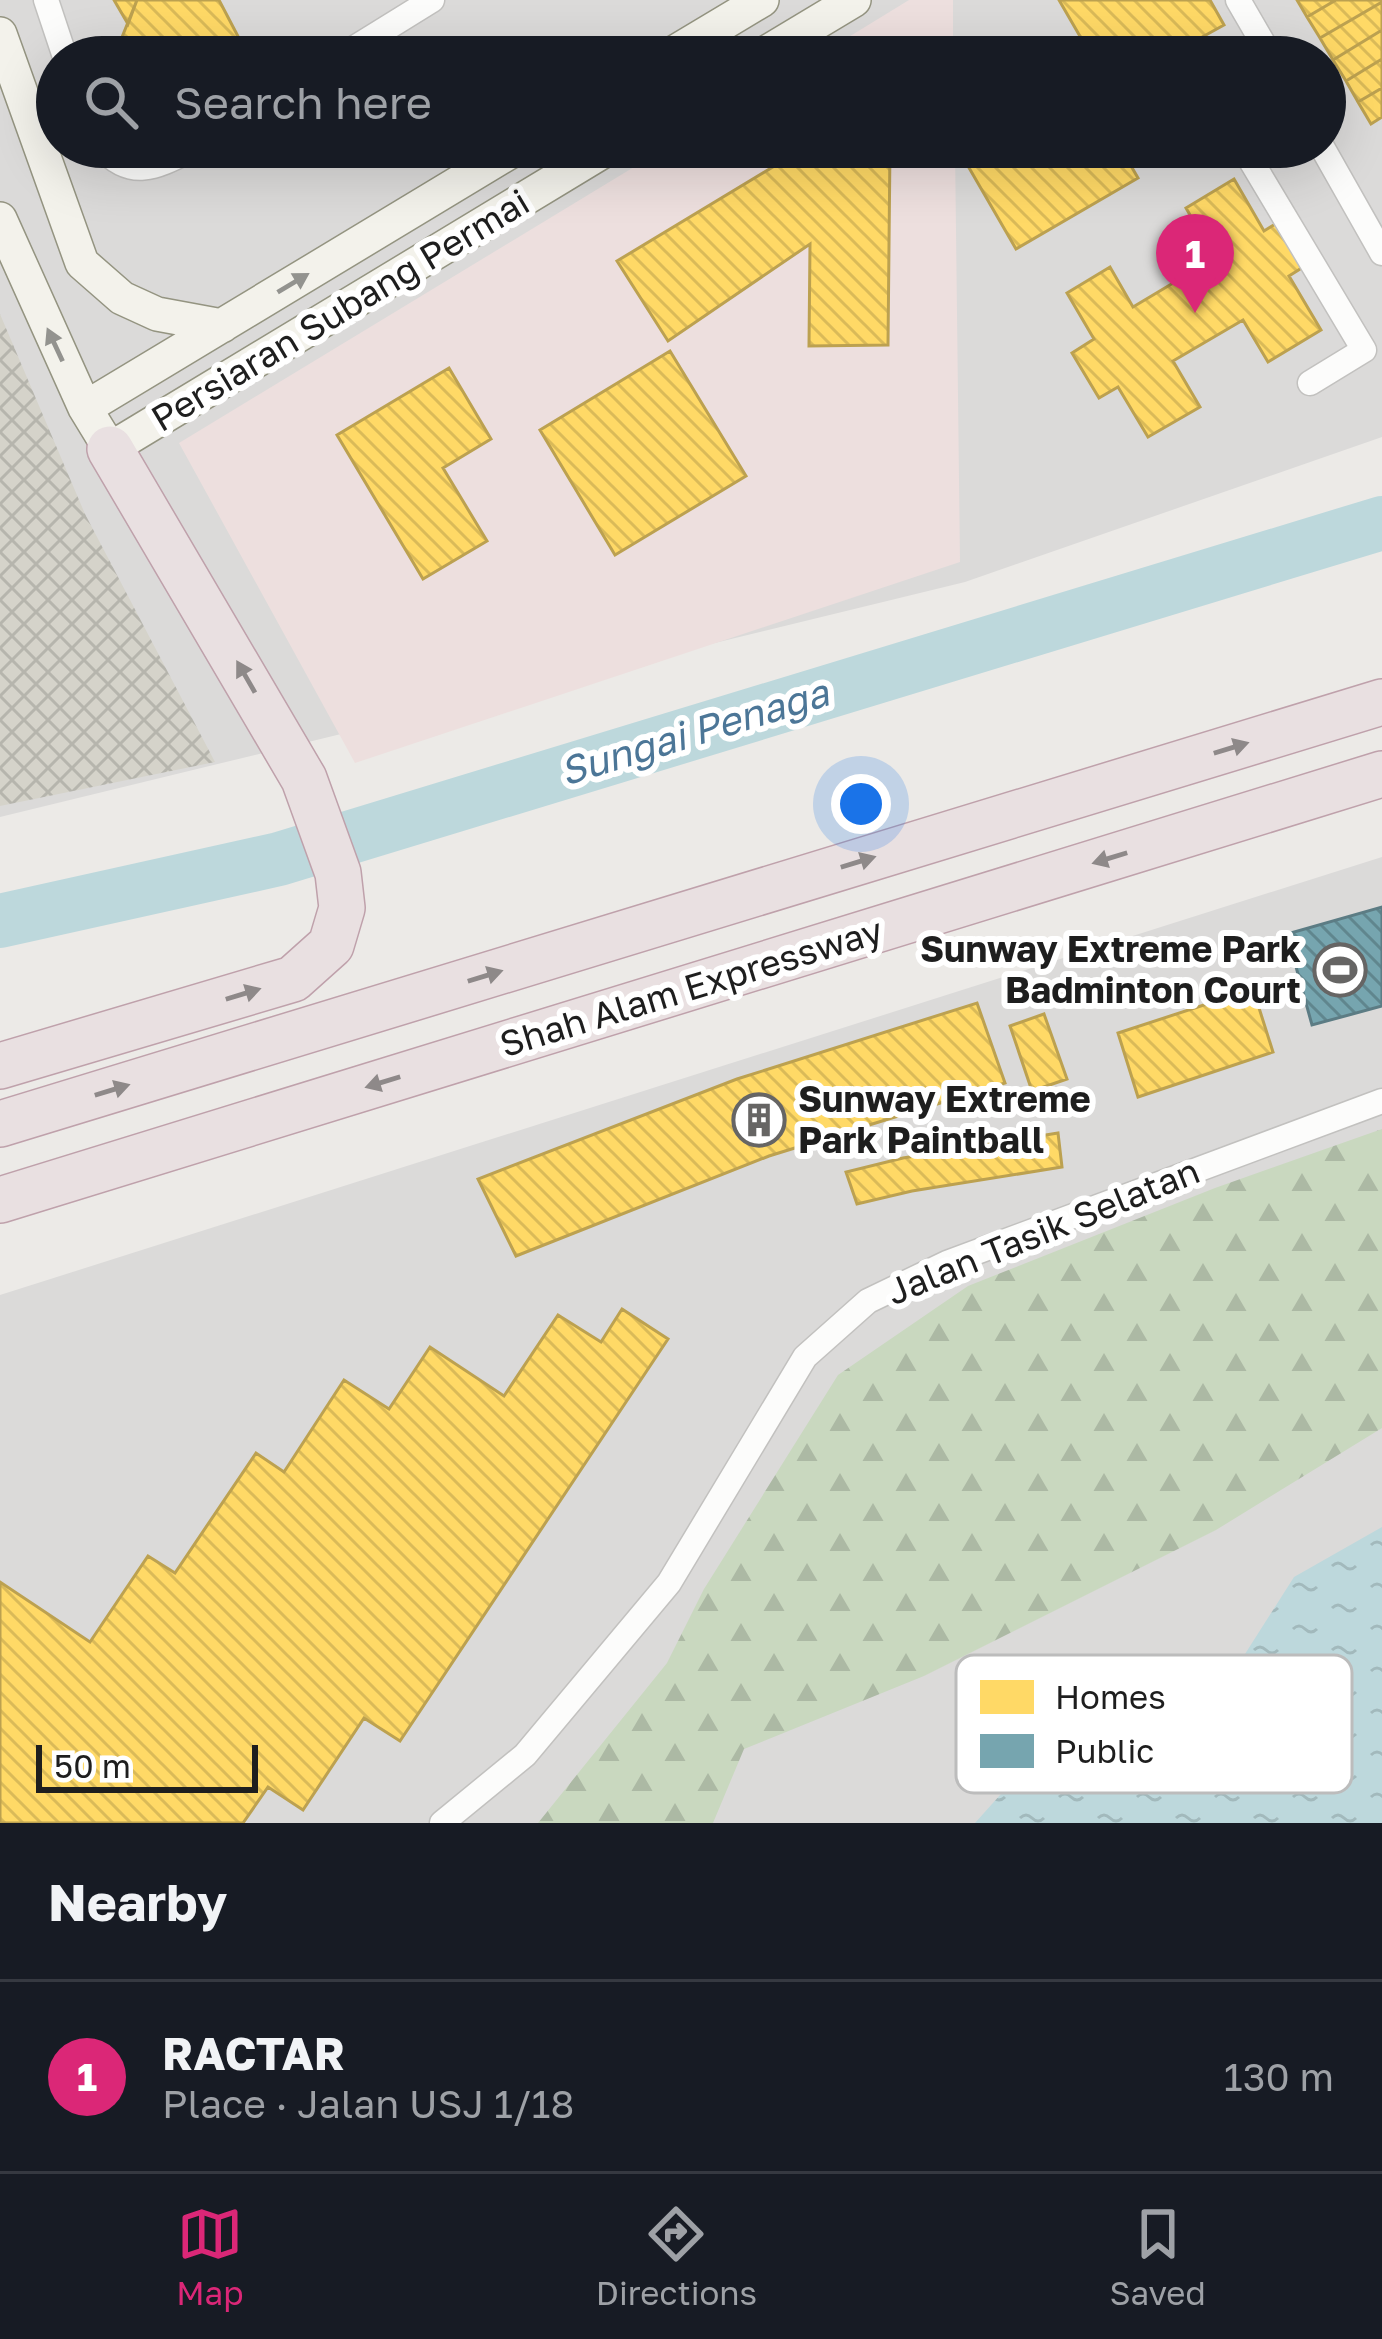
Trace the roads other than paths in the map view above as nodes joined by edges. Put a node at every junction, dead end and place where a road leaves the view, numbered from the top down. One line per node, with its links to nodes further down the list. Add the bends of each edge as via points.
1 (46, 0): 7 (street)
2 (432, 0): 8 (street)
3 (762, 0): 9 (main road)
4 (854, 0): 10 (main road)
5 (1238, 0): 11 (street)
6 (0, 34): 12 (main road)
7 (58, 36)
8 (374, 36)
9 (702, 36)
10 (794, 36)
11 (1258, 36)
12 (36, 135)
13 (48, 168): 20 (main road, via 82,263 122,298 157,314)
14 (483, 168): 20 (main road, Persiaran Subang Permai, one-way to 14)
15 (575, 168): 23 (main road, Persiaran Subang Permai)
16 (1255, 168): 21 (street, via 1364,350)
17 (1334, 168): 19 (street)
18 (0, 219): 22 (main road, Persiaran Subang Permai, one-way to 18)
19 (1382, 254)
20 (222, 326): 22 (main road, Persiaran Subang Permai)
21 (1310, 383)
22 (85, 408): 23 (main road, Persiaran Subang Permai)
23 (110, 448): 26 (highway, one-way to 23, via 293,979 331,945 342,908 338,873 304,779)
24 (1382, 702): 28 (highway, Shah Alam Expressway, one-way to 24)
25 (1382, 774): 29 (highway, Shah Alam Expressway, one-way to 29)
26 (0, 1066)
27 (1382, 1101): 30 (street, Jalan Tasik Selatan, via 868,1300 805,1357 669,1583 525,1755)
28 (0, 1124)
29 (0, 1200)
30 (442, 1823)

